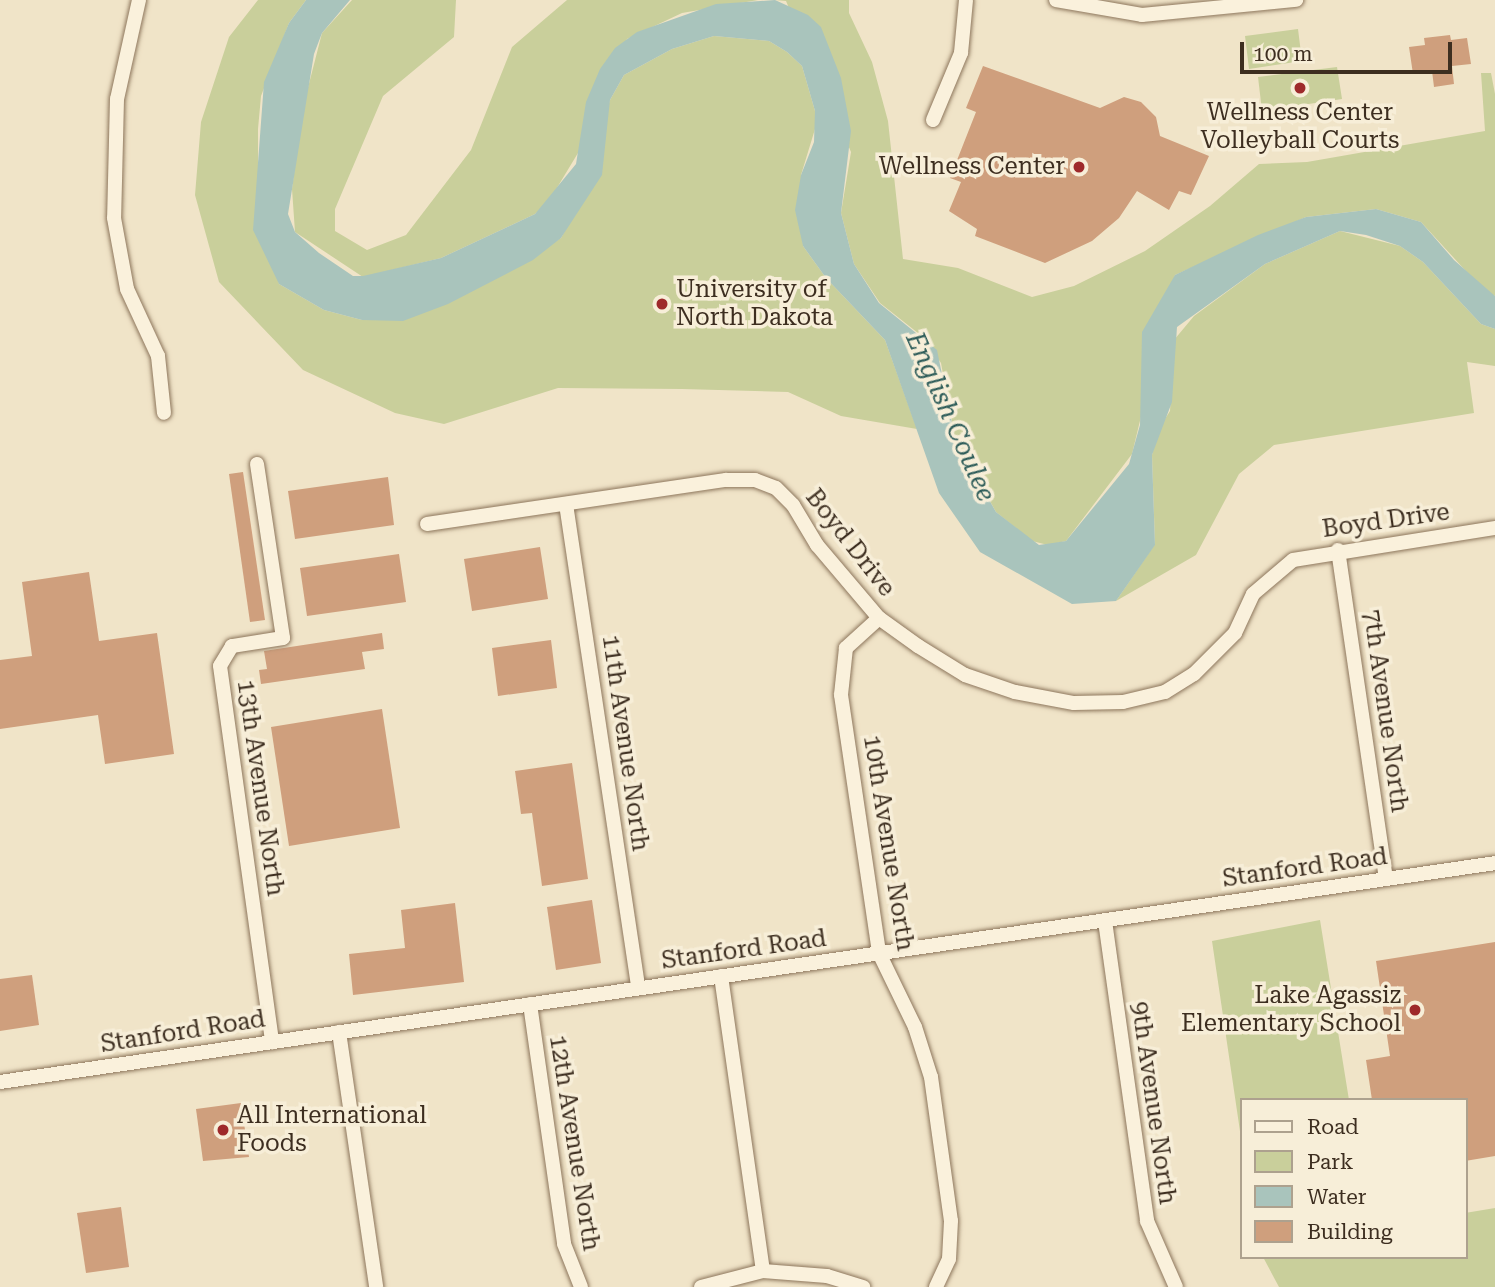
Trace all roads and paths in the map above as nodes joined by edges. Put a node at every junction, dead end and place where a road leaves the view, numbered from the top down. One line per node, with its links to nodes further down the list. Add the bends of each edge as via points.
1 (139, 0): 6 (street, via 117,99 114,218 127,289 158,356)
2 (966, 0): 5 (street, via 961,52)
3 (1056, 0): 4 (street, via 1142,15)
4 (1296, 0)
5 (933, 120)
6 (164, 413)
7 (257, 464): 21 (street, 13th Avenue North, via 283,638 232,646 220,666)
8 (566, 504): 9 (street, Boyd Drive); 12 (street, Boyd Drive, via 726,480 765,484 793,505 817,545); 18 (street, 11th Avenue North)
9 (427, 524)
10 (1495, 528): 11 (street, Boyd Drive)
11 (1338, 550): 12 (street, Boyd Drive, via 1293,561 1273,574 1253,594 1235,633 1194,674 1166,692 1123,702 1074,703 1015,692 965,675); 14 (street, 7th Avenue North)
12 (879, 618): 16 (street, 10th Avenue North, via 846,648 840,672)
13 (1495, 863): 14 (street, Stanford Road)
14 (1386, 879): 15 (street, Stanford Road)
15 (1105, 920): 16 (street, Stanford Road); 29 (street, 9th Avenue North, via 1147,1221)
16 (879, 953): 17 (street, Stanford Road); 28 (street, 10th Avenue North, via 915,1027 931,1077 951,1221 948,1259)
17 (721, 976): 18 (street, Stanford Road); 23 (street)
18 (638, 988): 19 (street, Stanford Road)
19 (530, 1004): 20 (street, Stanford Road); 25 (street, 12th Avenue North, via 564,1244)
20 (339, 1032): 21 (street, Stanford Road); 24 (street)
21 (272, 1042): 22 (street, Stanford Road)
22 (0, 1082)
23 (763, 1271): 26 (street); 27 (street, via 827,1276)
24 (376, 1287)
25 (581, 1287)
26 (701, 1287)
27 (863, 1287)
28 (936, 1287)
29 (1176, 1287)

